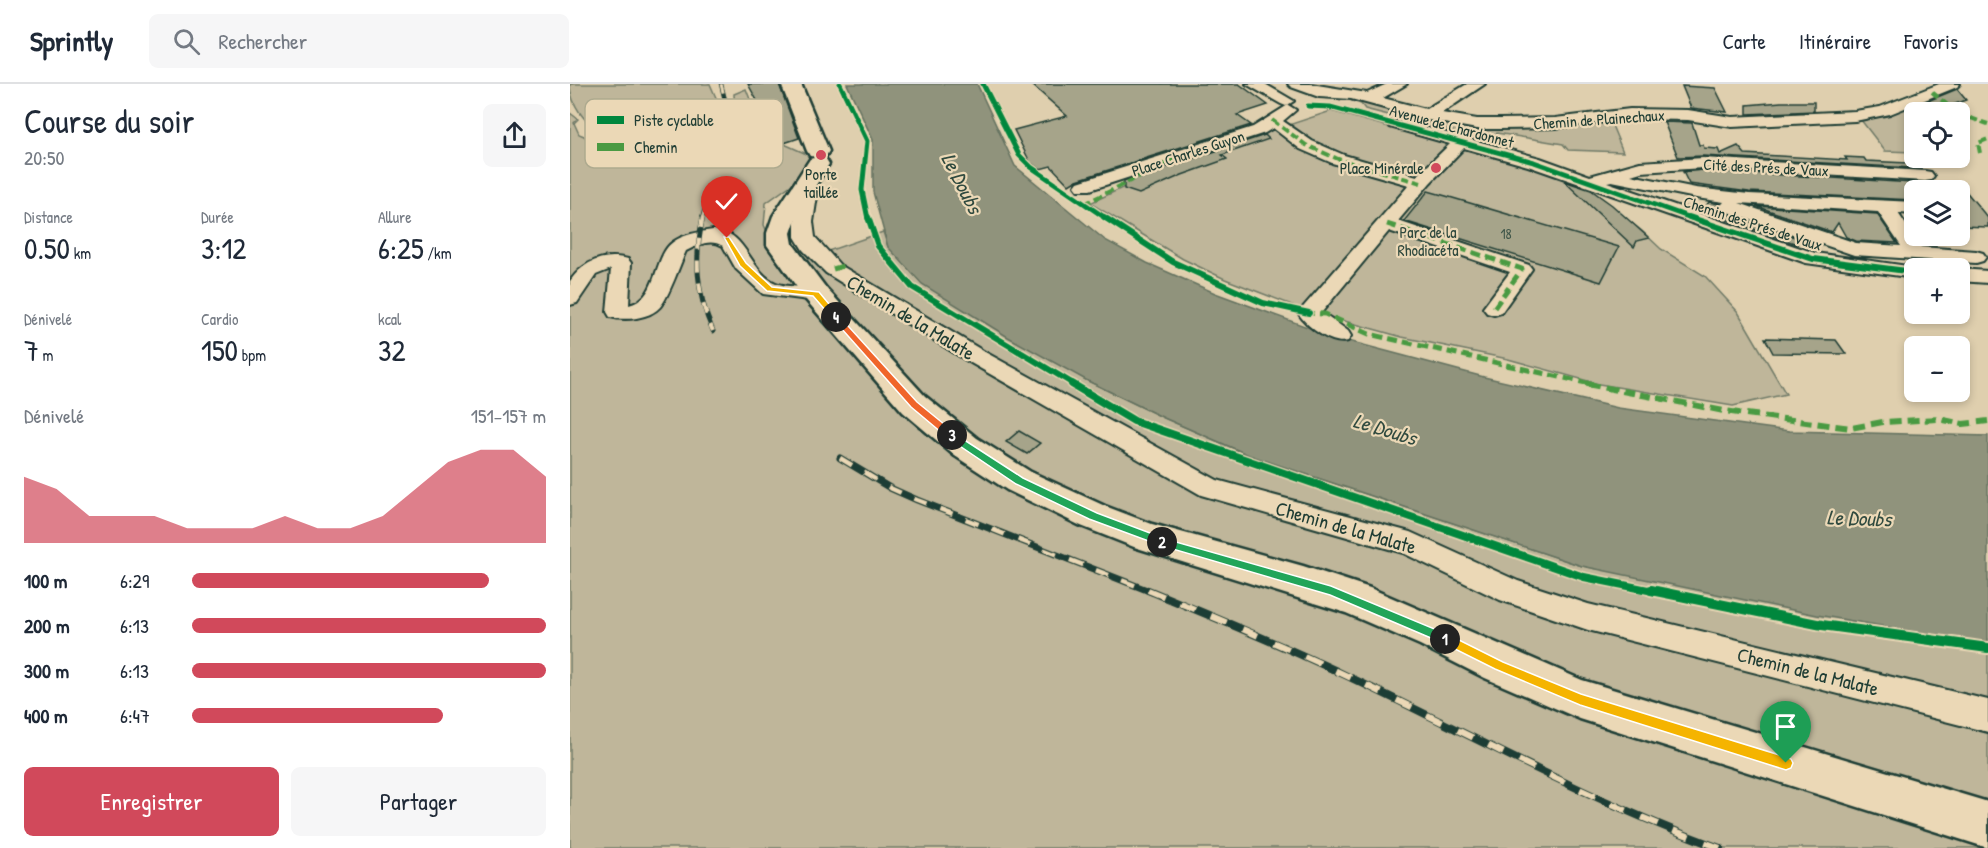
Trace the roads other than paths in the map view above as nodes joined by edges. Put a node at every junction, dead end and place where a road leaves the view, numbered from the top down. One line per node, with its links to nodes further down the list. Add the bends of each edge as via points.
1 (792, 84): 19 (main road, via 818,157)
2 (1254, 84): 10 (street)
3 (1281, 84): 8 (street)
4 (1296, 84): 8 (street)
5 (1399, 84): 9 (street)
6 (1477, 84): 11 (street)
7 (1952, 84): 11 (street, Chemin de Plainechaux, via 1884,111 1856,116 1732,122 1688,115 1630,114 1555,123 1500,124)
8 (1314, 97): 9 (street, Chemin de Plainechaux, via 1345,93); 10 (street); 13 (street, Avenue de Chardonnet, via 1330,107)
9 (1368, 99): 11 (street, Chemin de Plainechaux)
10 (1287, 106): 12 (street, Place Charles Guyon)
11 (1428, 115)
12 (1272, 120): 17 (street, via 1306,145 1338,159); 18 (street, Place Charles Guyon, via 1259,130)
13 (1461, 142): 16 (street, Avenue de Chardonnet); 17 (street)
14 (1607, 175): 15 (street, Cité des Prés de Vaux, via 1640,167 1703,163); 16 (street, Cité des Prés de Vaux); 20 (street, Cité des Prés de Vaux)
15 (1925, 176)
16 (1588, 182): 26 (street, Chemin des Prés de Vaux, via 1775,253)
17 (1421, 183): 23 (street)
18 (1084, 186)
19 (800, 191): 28 (street, Chemin de la Malate, via 808,196 805,237)
20 (1695, 193): 21 (street, Cité des Prés de Vaux); 24 (street, Cité des Prés de Vaux, via 1854,249)
21 (1884, 207): 22 (street, Cité des Prés de Vaux); 24 (street)
22 (1904, 208)
23 (1387, 224): 33 (street, via 1522,269); 34 (street, via 1309,313)
24 (1915, 253): 25 (street, Cité des Prés de Vaux)
25 (1976, 257)
26 (1813, 259): 27 (street, Chemin des Prés de Vaux); 31 (street, via 1843,278)
27 (1904, 271)
28 (832, 276): 32 (street, via 770,289 743,265 731,242 713,236 678,248 652,303 636,311 618,312 621,263 601,263 585,272); 35 (street, Chemin de la Malate, via 1210,488 1410,543 1510,591 1588,617); 36 (main road, via 914,404 966,447 1019,481 1158,541 1357,600 1580,699)
29 (1988, 277): 30 (street)
30 (1970, 284)
31 (1904, 288)
32 (570, 298)
33 (1494, 308)
34 (1340, 336)
35 (1988, 716)
36 (1988, 825)

